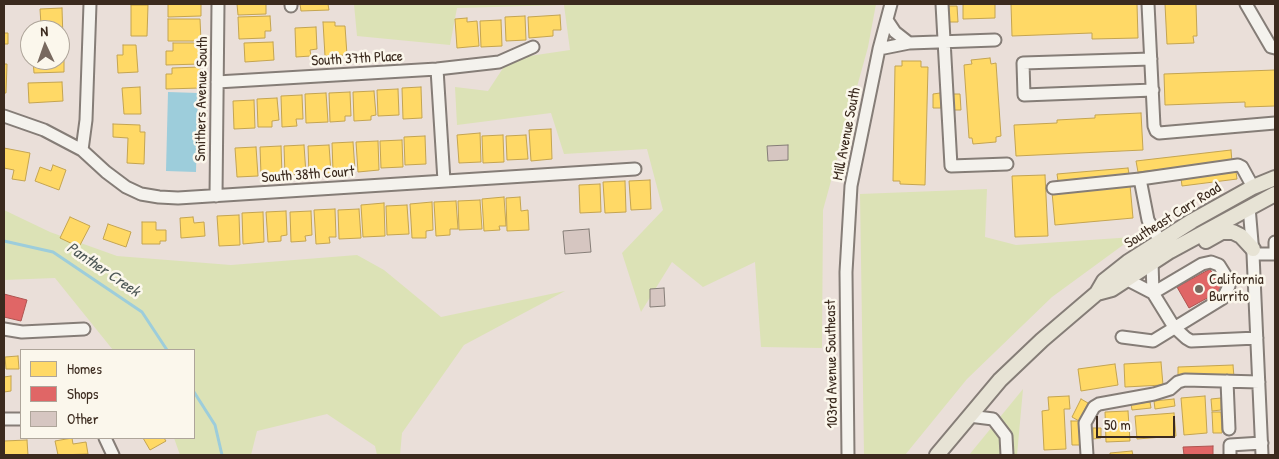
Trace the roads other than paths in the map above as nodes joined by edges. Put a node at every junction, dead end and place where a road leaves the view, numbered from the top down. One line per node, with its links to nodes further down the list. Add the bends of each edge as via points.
1 (90, 4): 20 (street)
2 (218, 4): 16 (street, Smithers Avenue South)
3 (891, 4): 7 (street, Mill Avenue South)
4 (942, 4): 9 (street)
5 (1148, 4): 14 (street)
6 (1246, 4): 12 (street, via 1271,47)
7 (887, 20): 10 (street, via 895,32); 13 (street, Mill Avenue South)
8 (995, 40): 9 (street)
9 (944, 42): 10 (street); 21 (street, via 951,166)
10 (909, 43): 13 (street)
11 (533, 47): 15 (street, South 37th Place, via 499,62)
12 (1275, 48)
13 (879, 49): 37 (street, Mill Avenue South, via 851,186)
14 (1151, 59): 17 (street); 17 (street, via 1023,63 1024,95)
15 (437, 69): 16 (street, South 37th Place); 25 (street)
16 (217, 82): 30 (street, Smithers Avenue South)
17 (1153, 90): 19 (street, via 1154,126 1159,133)
18 (4, 116): 20 (street, South 38th Court, via 44,130)
19 (1275, 123)
20 (82, 150): 30 (street, South 38th Court, via 126,187 142,194 178,198)
21 (1007, 164)
22 (636, 169): 25 (street, South 38th Court)
23 (1275, 178): 27 (main road, Southeast Carr Road)
24 (1140, 179): 27 (street, via 1238,165); 28 (street); 32 (street, via 1148,220)
25 (444, 181): 30 (street, South 38th Court)
26 (1275, 184): 31 (main road, Southeast Carr Road, via 1252,197)
27 (1253, 187): 32 (main road, Southeast Carr Road)
28 (1053, 188)
29 (1275, 194): 31 (main road, Southeast Carr Road)
30 (216, 196)
31 (1249, 207): 34 (main road, Southeast Carr Road); 35 (street)
32 (1160, 241): 39 (main road, Southeast Carr Road, via 1104,281)
33 (1275, 242): 35 (street, via 1275,254)
34 (1170, 251): 35 (main road, via 1193,248 1222,232 1241,236); 36 (main road, Southeast Carr Road)
35 (1253, 251): 45 (street)
36 (1152, 262): 38 (main road, Southeast Carr Road); 40 (street)
37 (846, 272): 55 (street, 103rd Avenue Southeast)
38 (1126, 279): 39 (main road, Southeast Carr Road, via 1112,289); 40 (street)
39 (1097, 293): 48 (main road, Southeast Carr Road, via 1000,380)
40 (1153, 293): 41 (street); 41 (street, via 1202,264 1220,265 1229,281 1222,298)
41 (1174, 327): 44 (street, via 1153,341); 45 (street, via 1191,341)
42 (4, 329): 43 (street, via 22,332)
43 (84, 329)
44 (1122, 337)
45 (1257, 338): 47 (street)
46 (1227, 381): 47 (street); 51 (street); 58 (street, via 1185,380 1154,394 1099,404 1085,423)
47 (1259, 382): 53 (street)
48 (969, 416): 56 (main road, Southeast Carr Road); 57 (street, via 993,419 1006,436)
49 (4, 419): 50 (street)
50 (20, 419)
51 (1229, 429)
52 (105, 439): 54 (street)
53 (1262, 443): 59 (street, via 1230,445); 60 (street)
54 (113, 455)
55 (848, 455)
56 (936, 455)
57 (1007, 455)
58 (1087, 455)
59 (1230, 455)
60 (1262, 455)

